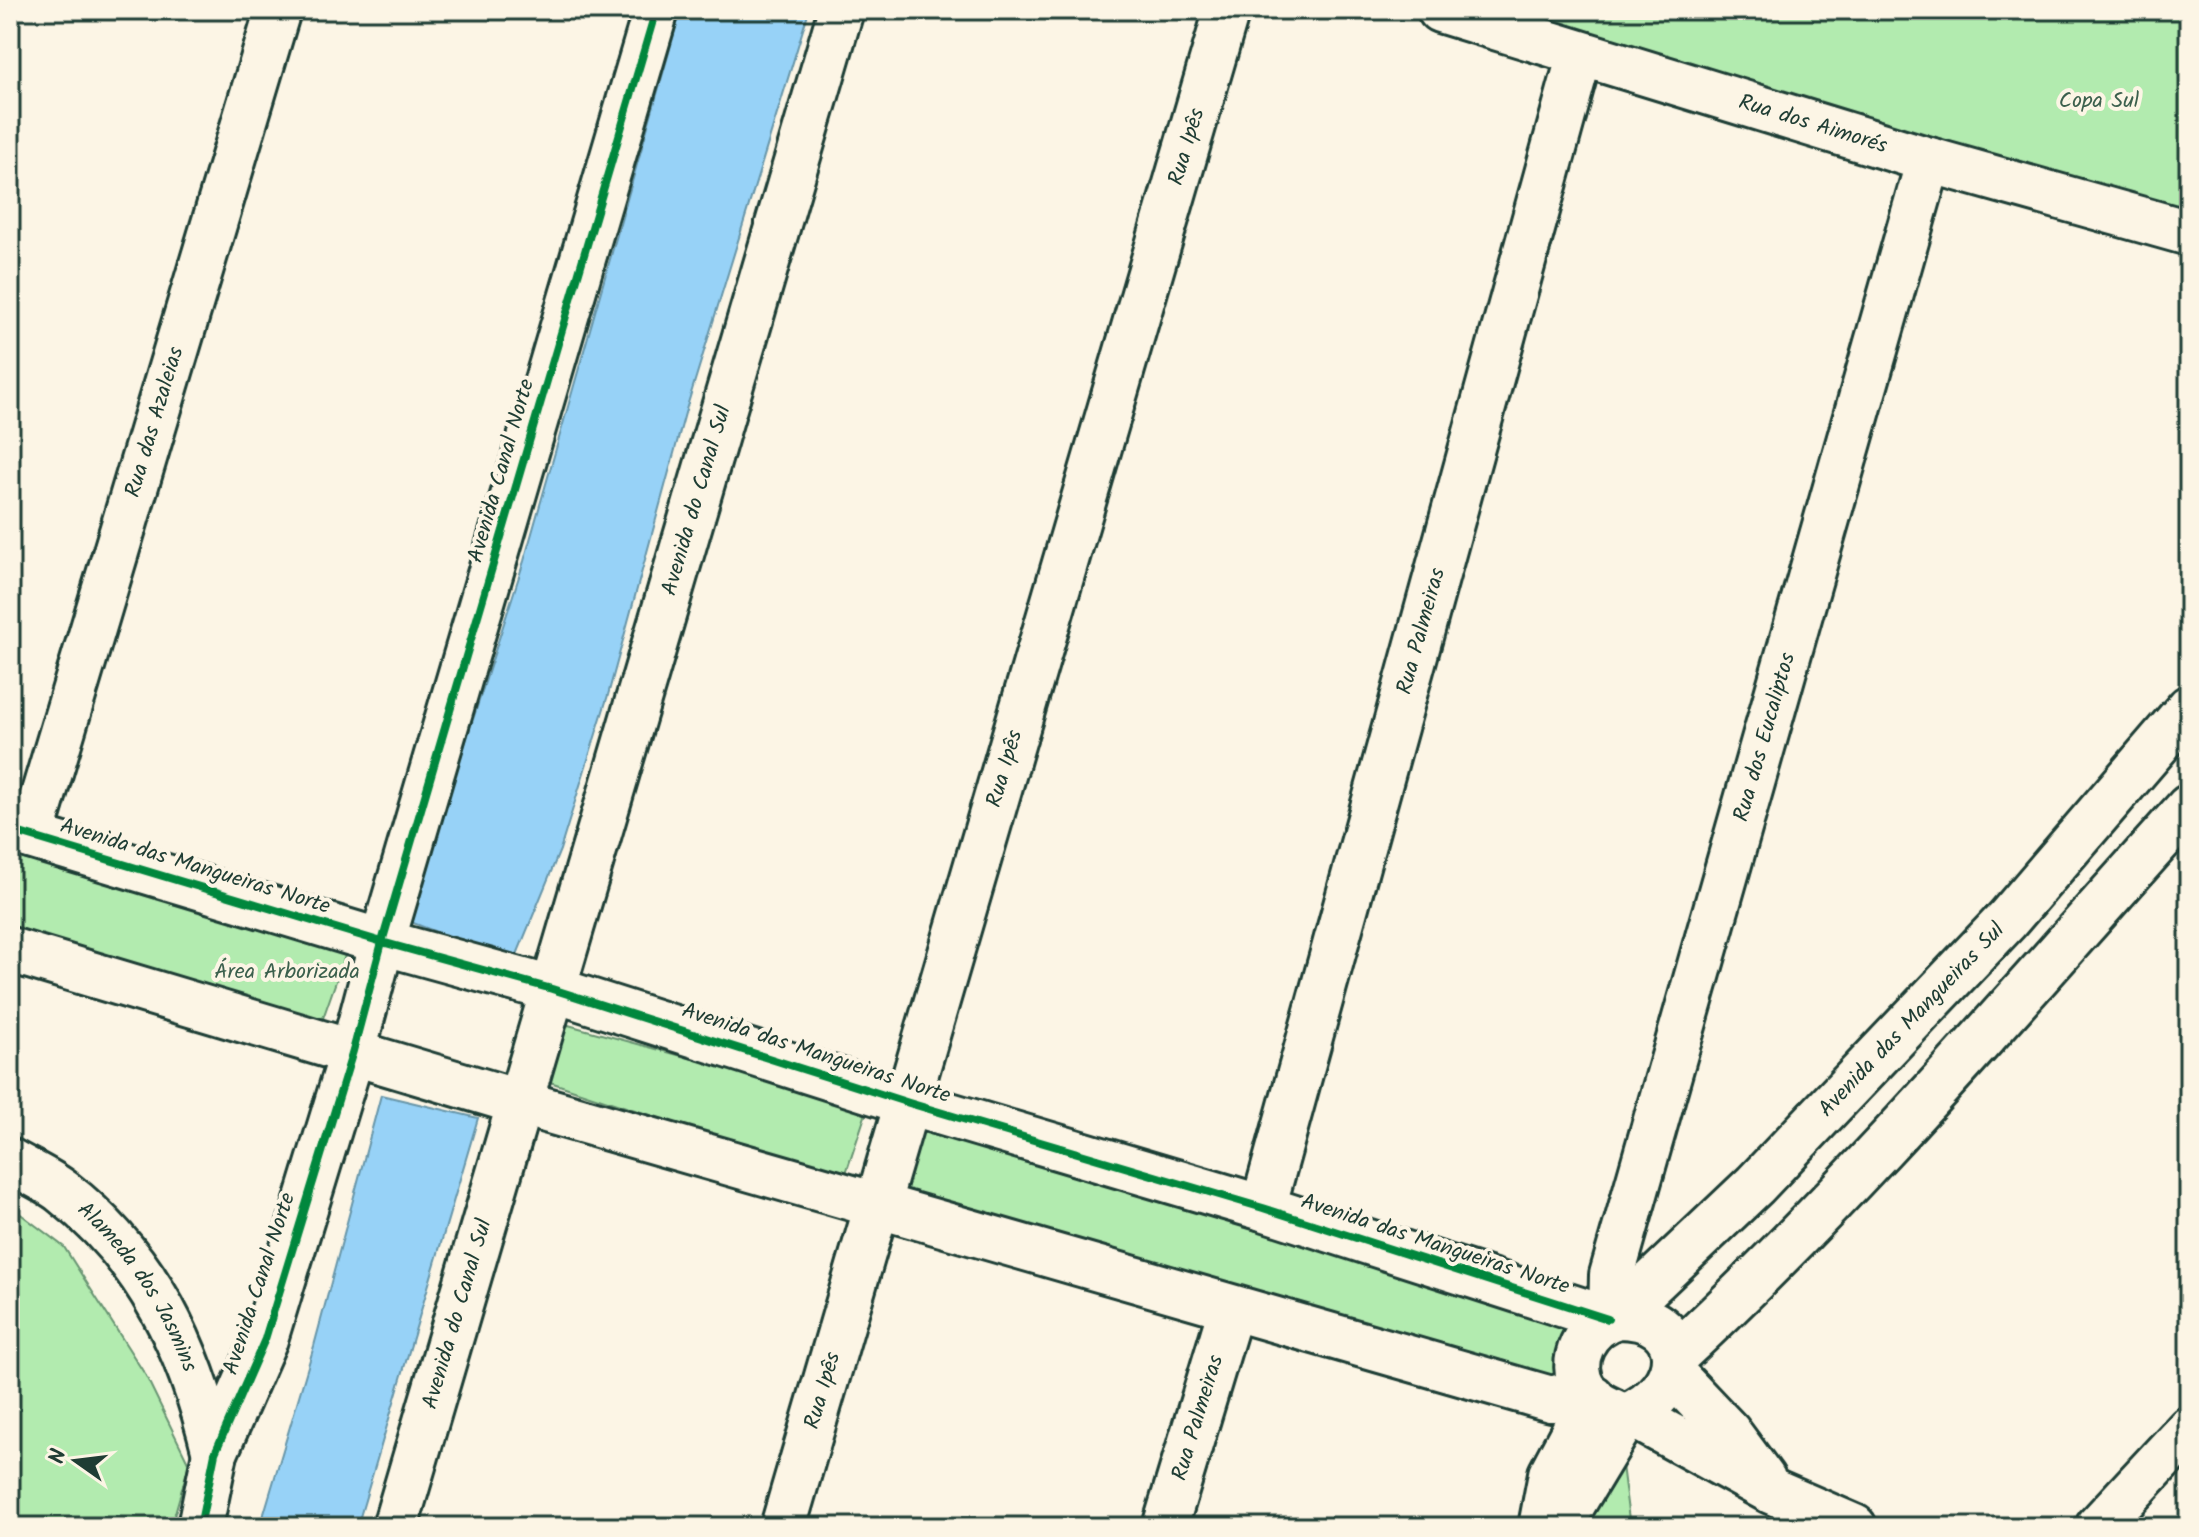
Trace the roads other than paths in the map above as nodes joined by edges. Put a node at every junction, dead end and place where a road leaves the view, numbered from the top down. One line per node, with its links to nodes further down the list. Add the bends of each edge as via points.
1 (278, 10): 11 (street, Rua das Azaleias)
2 (656, 10): 12 (street, Avenida Canal Norte)
3 (841, 10): 14 (street, Avenida do Canal Sul)
4 (1227, 10): 17 (street, Rua Ipês)
5 (1440, 10): 6 (street, Rua dos Aimorés)
6 (1580, 54): 7 (street, Rua dos Aimorés); 20 (street, Rua Palmeiras)
7 (1929, 160): 8 (street, Rua dos Aimorés); 22 (street, Rua dos Eucaliptos, via 1612,1275)
8 (2189, 233)
9 (2189, 708): 22 (street, Avenida das Mangueiras Sul, via 2007,920 1755,1185)
10 (2189, 807): 23 (street, via 1870,1161)
11 (20, 833): 12 (street, Avenida das Mangueiras Norte)
12 (382, 942): 14 (street, Avenida das Mangueiras Norte); 15 (street, Avenida Canal Norte)
13 (10, 950): 15 (street)
14 (552, 989): 16 (street, Avenida do Canal Sul); 17 (street, Avenida das Mangueiras Norte)
15 (353, 1051): 16 (street); 26 (street, Avenida Canal Norte, via 265,1339)
16 (518, 1102): 19 (street); 30 (street, Avenida do Canal Sul)
17 (909, 1103): 19 (street, Rua Ipês); 20 (street, Avenida das Mangueiras Norte)
18 (10, 1161): 26 (street, Alameda dos Jasmins, via 73,1201 116,1240 160,1299 202,1398)
19 (879, 1206): 21 (street); 31 (street, Rua Ipês)
20 (1263, 1208): 22 (street, Avenida das Mangueiras Norte)
21 (1231, 1309): 24 (street, via 1551,1399); 32 (street, Rua Palmeiras)
22 (1612, 1318): 23 (street, via 1637,1316 1655,1324 1668,1338); 24 (street, via 1581,1343 1577,1365)
23 (1674, 1366): 24 (street, via 1655,1398); 27 (street)
24 (1608, 1405): 27 (street); 33 (street, via 1551,1474); 34 (street)
25 (2189, 1429): 28 (street)
26 (215, 1453): 29 (street, Avenida Canal Norte)
27 (1771, 1491): 35 (street)
28 (2116, 1517)
29 (200, 1527)
30 (395, 1527)
31 (783, 1527)
32 (1165, 1527)
33 (1541, 1527)
34 (1559, 1527)
35 (1854, 1527)

